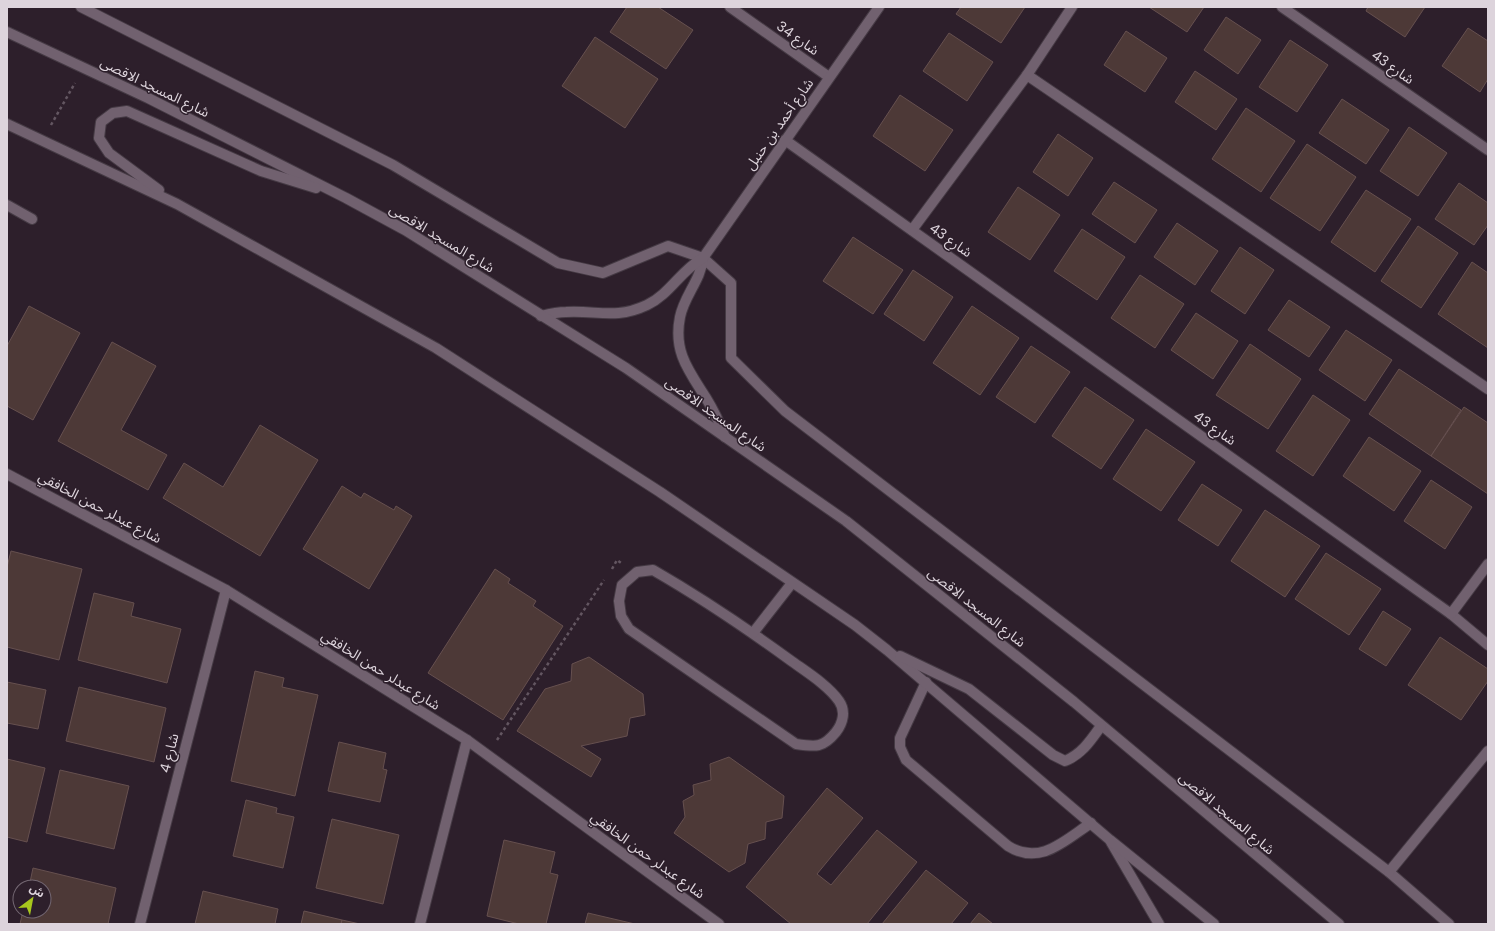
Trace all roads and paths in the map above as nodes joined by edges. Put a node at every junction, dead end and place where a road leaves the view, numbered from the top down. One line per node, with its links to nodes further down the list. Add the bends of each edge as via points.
1 (81, 7): 19 (street, via 393,165 558,262 603,273 668,246)
2 (730, 7): 9 (street, شارع 34)
3 (879, 7): 9 (street, شارع أحمد بن حنبل)
4 (1072, 7): 8 (street, شارع 43)
5 (1282, 7): 13 (street, شارع 43)
6 (7, 32): 7 (street, شارع المسجد الاقصى)
7 (84, 68): 11 (path); 14 (street, شارع المسجد الاقصى)
8 (1027, 75): 18 (street, شارع 43); 21 (street)
9 (829, 77): 12 (street, شارع أحمد بن حنبل)
10 (7, 124): 11 (street)
11 (42, 140): 15 (street)
12 (785, 140): 18 (street, شارع 43); 19 (street, شارع أحمد بن حنبل)
13 (1488, 150)
14 (346, 198): 15 (street, via 261,171 127,111 113,113 101,122 99,138 109,153); 20 (street, شارع المسجد الاقصى, via 405,230)
15 (177, 204): 26 (street, via 436,348 654,488)
16 (7, 205): 17 (street)
17 (32, 219)
18 (912, 230): 28 (street, شارع 43)
19 (703, 258): 20 (street, شارع أحمد بن حنبل, via 686,270 672,287 634,310 612,314 565,312); 22 (street, شارع أحمد بن حنبل, via 700,272 683,306 678,330 679,343 685,366 710,405); 39 (street, via 731,283 731,358 785,411)
20 (541, 316): 22 (street, شارع المسجد الاقصى, via 626,368)
21 (1488, 390)
22 (724, 437): 33 (street, شارع المسجد الاقصى, via 846,521)
23 (7, 474): 27 (street, شارع عبدلر حمن الخافقي)
24 (1488, 564): 28 (street)
25 (637, 572): 29 (street, via 652,570); 29 (street, via 622,585 619,600 621,616 629,629 796,744 817,747 830,740 840,727 844,715 839,701 817,680); 36 (path, via 617,560)
26 (792, 582): 29 (street); 31 (street)
27 (226, 590): 34 (street, شارع عبدلر حمن الخافقي); 40 (street, شارع 4)
28 (1451, 614): 30 (street, شارع 43)
29 (753, 634)
30 (1488, 644)
31 (887, 650): 32 (street); 33 (street, via 969,688 1053,755 1065,761 1074,758)
32 (926, 682): 37 (street); 37 (street, via 900,738 900,747 906,760 1008,846 1023,853 1047,851)
33 (1101, 726): 45 (street, شارع المسجد الاقصى)
34 (467, 740): 36 (street, شارع عبدلر حمن الخافقي); 41 (street)
35 (1488, 751): 39 (street)
36 (487, 755): 42 (street, شارع عبدلر حمن الخافقي)
37 (1091, 823): 38 (street)
38 (1110, 840): 43 (street); 44 (street)
39 (1389, 872): 46 (street)
40 (140, 924)
41 (420, 924)
42 (719, 924)
43 (1159, 924)
44 (1214, 924)
45 (1339, 924)
46 (1449, 924)

